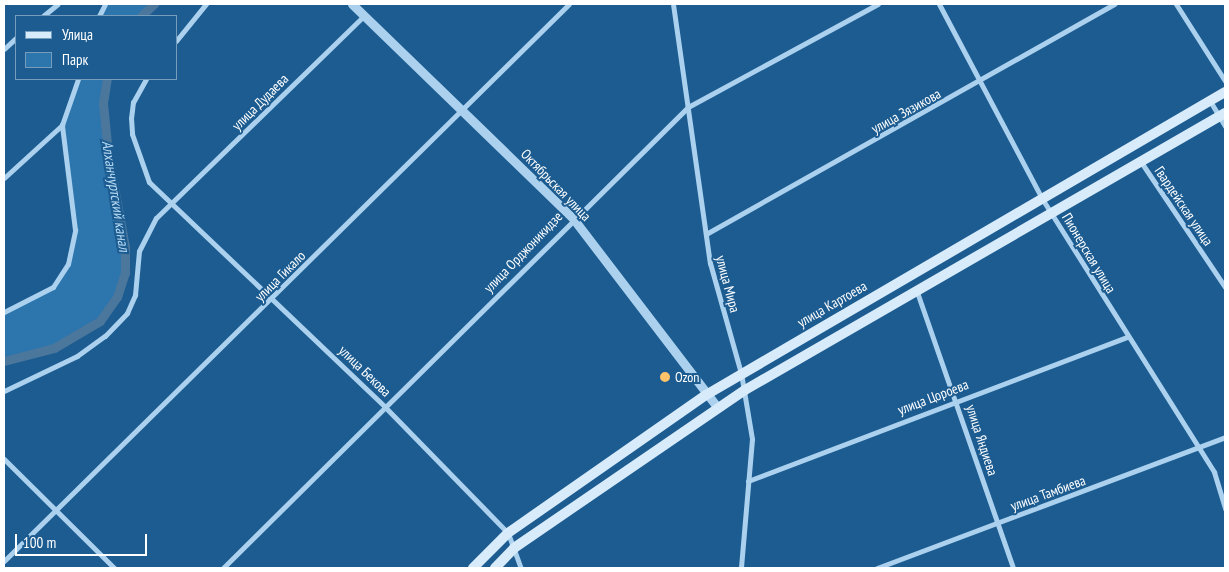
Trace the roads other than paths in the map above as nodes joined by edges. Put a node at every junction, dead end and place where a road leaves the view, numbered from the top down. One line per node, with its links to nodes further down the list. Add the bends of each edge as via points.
1 (58, 4): 10 (street)
2 (206, 4): 13 (street)
3 (352, 4): 11 (street, Октябрьская улица)
4 (569, 4): 22 (street, улица Гикало)
5 (673, 4): 21 (street, улица Мира)
6 (878, 4): 21 (street, улица Орджоникидзе)
7 (939, 4): 18 (street, Пионерская улица)
8 (1115, 4): 18 (street, улица Зязикова)
9 (1176, 4): 17 (street)
10 (44, 15)
11 (364, 16): 22 (street, Октябрьская улица); 29 (street, улица Дудаева)
12 (15, 39): 14 (street)
13 (178, 39)
14 (4, 49)
15 (78, 80): 24 (street)
16 (145, 80): 29 (street, улица Бекова, via 133,102 132,134 150,182)
17 (1225, 81)
18 (981, 82): 28 (street, Пионерская улица); 32 (street, улица Зязикова)
19 (1225, 92): 20 (main road, улица Картоева)
20 (1210, 100): 23 (street); 28 (main road, улица Картоева)
21 (688, 107): 31 (street, улица Орджоникидзе); 32 (street, улица Мира)
22 (462, 111): 31 (street, Октябрьская улица); 35 (street, улица Гикало)
23 (1222, 114): 25 (street); 26 (main road)
24 (62, 125): 27 (street); 36 (street, via 76,230 68,264 53,287)
25 (1225, 126)
26 (1141, 162): 30 (main road); 33 (street, Гвардейская улица)
27 (4, 178)
28 (1041, 197): 30 (street, Пионерская улица); 38 (main road, улица Картоева)
29 (173, 204): 35 (street, улица Бекова); 40 (street, улица Дудаева, via 145,233 136,295 127,313 105,336 77,356)
30 (1051, 213): 34 (main road); 37 (street, Пионерская улица)
31 (572, 217): 41 (street, Октябрьская улица); 43 (street, улица Орджоникидзе)
32 (706, 234): 38 (street, улица Мира)
33 (1225, 287)
34 (917, 292): 39 (main road); 42 (street, улица Яндиева)
35 (273, 299): 43 (street, улица Бекова); 50 (street, улица Гикало)
36 (4, 312)
37 (1127, 337): 42 (street, улица Цороева); 46 (street, Пионерская улица)
38 (741, 373): 39 (street, улица Мира); 41 (main road, улица Картоева)
39 (745, 390): 44 (main road); 48 (street, улица Мира, via 752,438)
40 (4, 391)
41 (706, 395): 44 (street, Октябрьская улица); 52 (main road, улица Картоева)
42 (957, 400): 48 (street, улица Цороева); 51 (street, улица Яндиева)
43 (386, 408): 52 (street, улица Бекова); 56 (street, улица Орджоникидзе)
44 (718, 408): 53 (main road)
45 (1225, 438): 46 (street, улица Тамбиева)
46 (1200, 449): 49 (street, Пионерская улица, via 1214,472); 51 (street, улица Тамбиева)
47 (4, 459): 50 (street)
48 (748, 481): 60 (street, улица Мира)
49 (1225, 509)
50 (54, 512): 54 (street, улица Гикало); 55 (street)
51 (998, 524): 61 (street, улица Тамбиева); 62 (street, улица Яндиева)
52 (508, 533): 53 (street, улица Бекова); 57 (main road, улица Картоева)
53 (514, 548): 58 (main road); 59 (street, улица Бекова)
54 (4, 561)
55 (114, 568)
56 (223, 568)
57 (473, 568)
58 (495, 568)
59 (521, 568)
60 (741, 568)
61 (877, 568)
62 (1013, 568)

